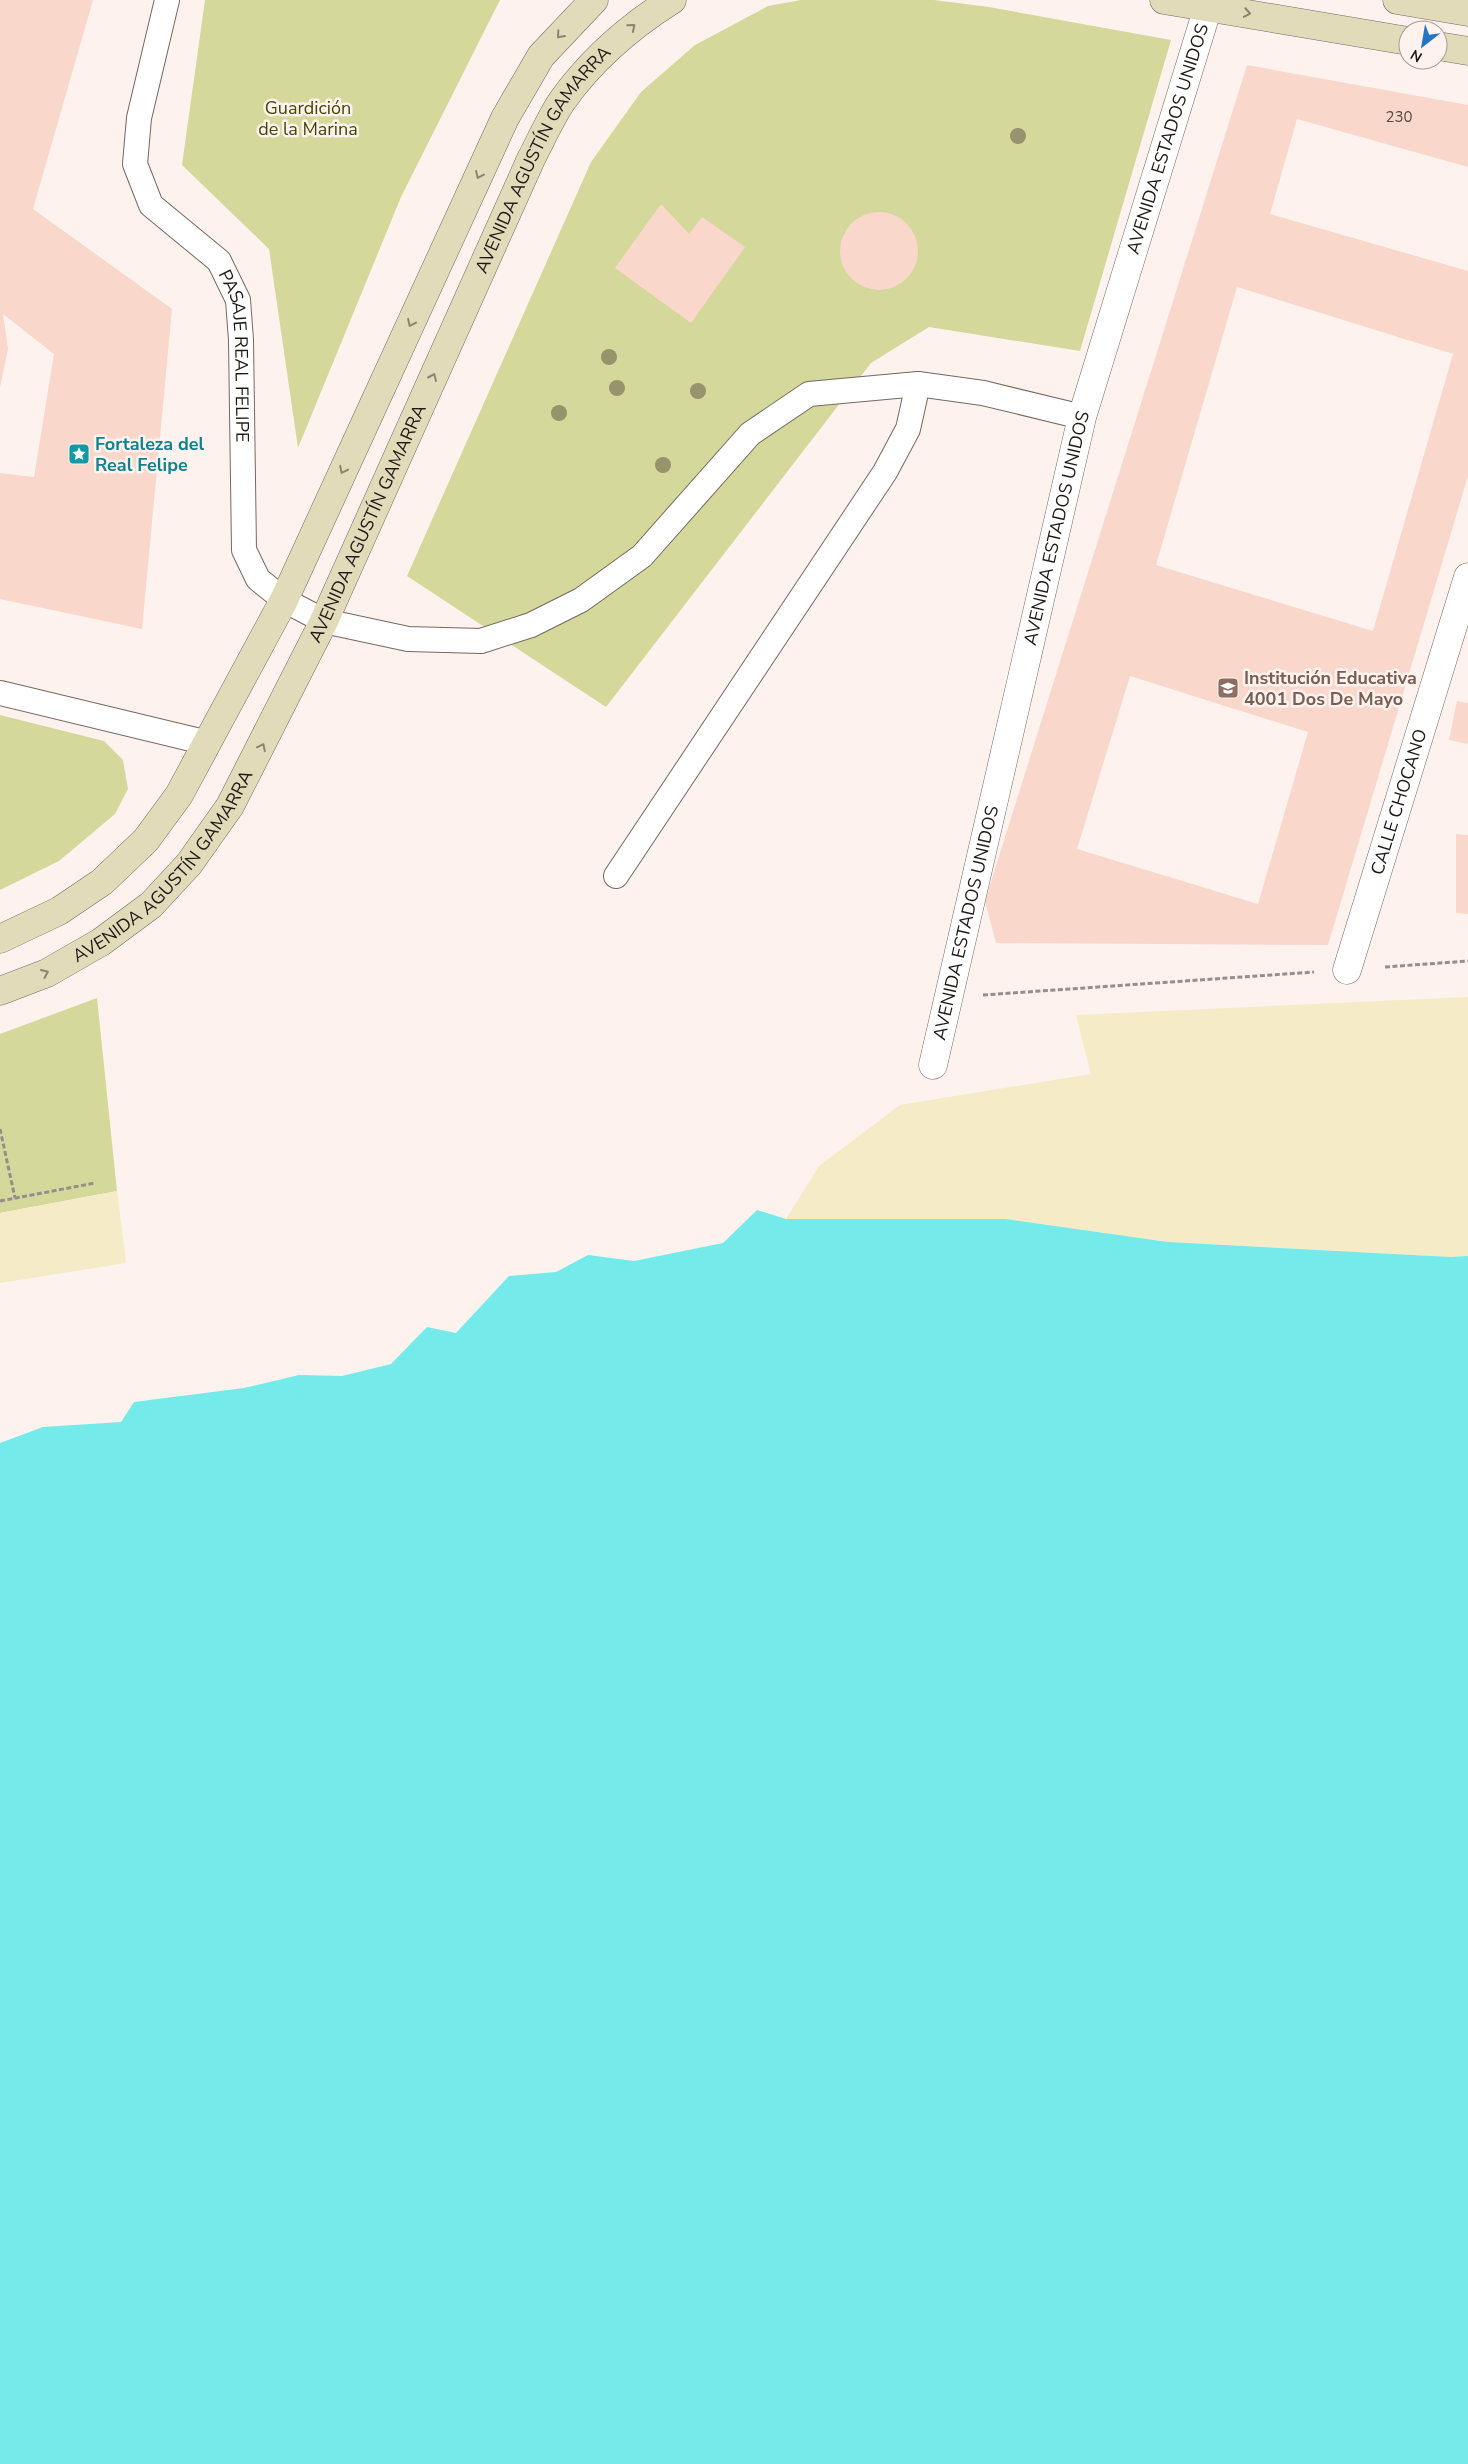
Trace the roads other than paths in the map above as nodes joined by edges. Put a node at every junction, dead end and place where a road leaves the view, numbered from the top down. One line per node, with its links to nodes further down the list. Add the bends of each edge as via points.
1 (167, 0): 14 (lane, PASAJE REAL FELIPE, via 139,118 135,164 151,205 219,261 238,300 244,550 258,579)
2 (594, 0): 14 (main road, AVENIDA AGUSTÍN GAMARRA, one-way to 14, via 541,56 505,118)
3 (672, 0): 15 (main road, AVENIDA AGUSTÍN GAMARRA, one-way to 3, via 530,159 562,102 598,57 639,21)
4 (1164, 0): 6 (main road)
5 (1397, 0): 7 (main road)
6 (1209, 3): 8 (main road, one-way to 8); 12 (street, AVENIDA ESTADOS UNIDOS)
7 (1468, 12)
8 (1398, 39)
9 (1448, 48): 10 (main road)
10 (1468, 51)
11 (918, 384): 12 (lane, PASAJE REAL FELIPE, via 983,393); 15 (lane, PASAJE REAL FELIPE, via 809,394 750,434 642,556 581,600 531,625 481,641 408,639); 18 (lane, via 908,429 885,472)
12 (1082, 417): 22 (street, AVENIDA ESTADOS UNIDOS)
13 (1468, 577): 20 (street, CALLE CHOCANO)
14 (284, 600): 15 (lane, PASAJE REAL FELIPE); 17 (main road, AVENIDA AGUSTÍN GAMARRA)
15 (324, 621): 21 (main road, AVENIDA AGUSTÍN GAMARRA, one-way to 15, via 47,973 101,942 151,905 189,864 230,806)
16 (0, 693): 17 (lane)
17 (208, 743): 19 (main road, AVENIDA AGUSTÍN GAMARRA, via 179,796 152,832 102,882 60,911)
18 (616, 876)
19 (0, 939)
20 (1347, 970)
21 (0, 991)
22 (933, 1065)

